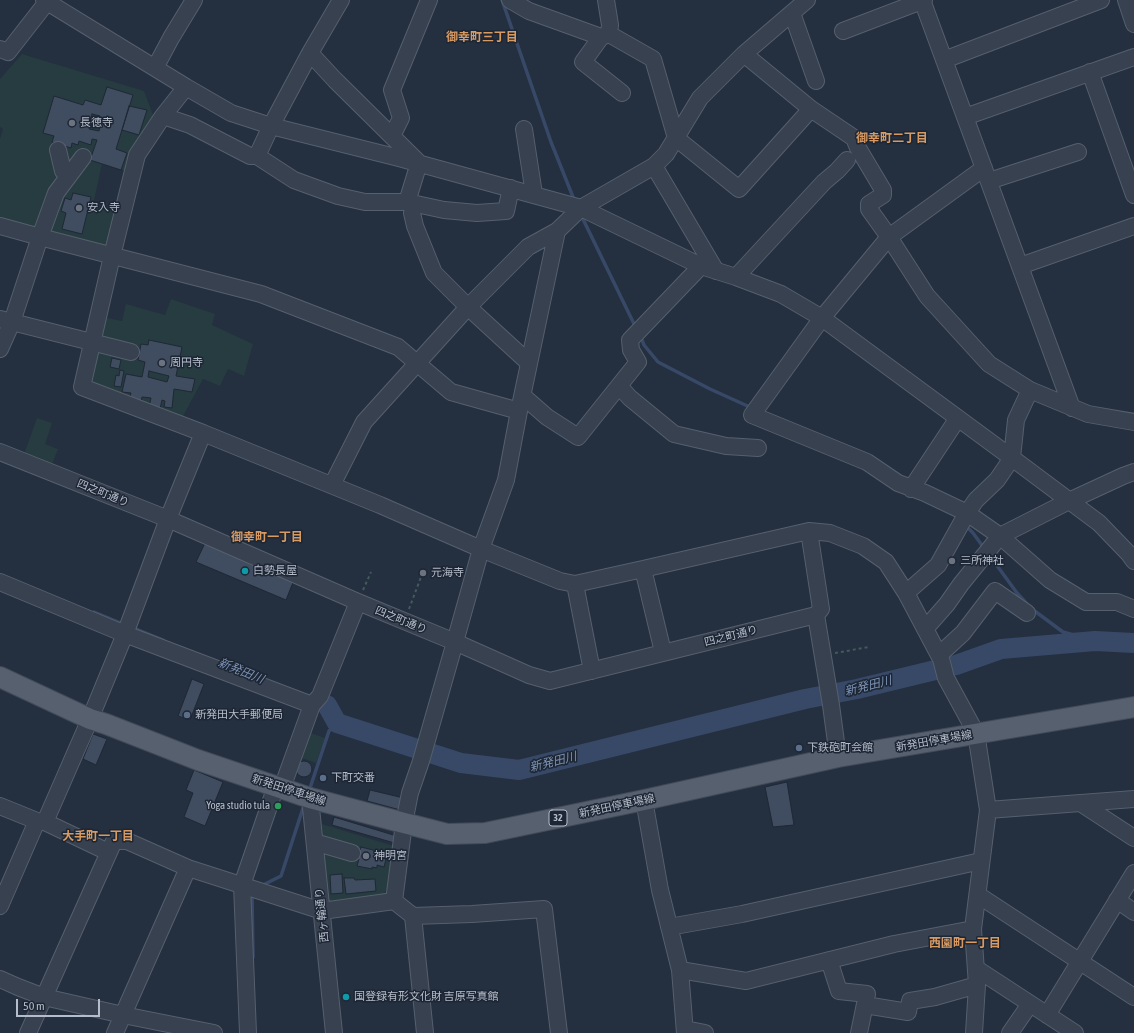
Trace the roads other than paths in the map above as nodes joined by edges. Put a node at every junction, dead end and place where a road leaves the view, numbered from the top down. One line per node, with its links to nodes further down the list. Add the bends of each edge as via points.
1 (194, 0): 20 (street)
2 (341, 0): 16 (street)
3 (429, 0): 30 (street, via 392,90 401,118)
4 (510, 0): 14 (street, via 529,11)
5 (606, 0): 14 (street, via 610,25)
6 (807, 0): 11 (street)
7 (923, 0): 13 (street); 19 (street)
8 (1100, 0): 19 (street)
9 (1126, 0): 12 (street)
10 (45, 1): 15 (street, via 8,52); 20 (street)
11 (792, 13): 17 (street); 22 (street)
12 (1134, 24)
13 (843, 31)
14 (605, 36): 24 (street, via 583,62); 31 (street, via 653,59)
15 (0, 49)
16 (310, 53): 28 (street); 30 (street)
17 (744, 54): 25 (street); 31 (street, via 700,98)
18 (1134, 57): 21 (street)
19 (944, 60): 27 (street)
20 (154, 68): 23 (street)
21 (1090, 72): 27 (street); 43 (street)
22 (816, 81)
23 (186, 87): 26 (street); 28 (street, via 231,112)
24 (622, 92)
25 (811, 109): 31 (street, via 738,189); 49 (street, via 854,138 883,190 883,195 869,204 869,209)
26 (163, 116): 34 (street, via 190,125 250,156); 51 (street, via 138,155)
27 (966, 117): 39 (street)
28 (270, 126): 34 (street); 37 (street)
29 (524, 129): 42 (street)
30 (392, 136): 37 (street)
31 (676, 138): 38 (street, via 666,154)
32 (58, 150): 40 (street, via 63,171)
33 (1078, 152): 39 (street)
34 (257, 156): 44 (street, via 294,180 338,196 365,202)
35 (83, 157): 40 (street)
36 (847, 160): 54 (street)
37 (419, 163): 41 (street); 44 (street)
38 (654, 166): 45 (street); 53 (street)
39 (986, 175): 49 (street, via 956,187); 52 (street)
40 (68, 177): 50 (street, via 56,193)
41 (511, 188): 42 (street); 44 (street, via 506,211 477,213 444,210)
42 (534, 194): 45 (street)
43 (1134, 195)
44 (410, 202): 55 (street, via 415,226 434,273)
45 (581, 208): 48 (street); 53 (street)
46 (0, 226): 50 (street)
47 (1134, 226): 52 (street)
48 (557, 231): 55 (street, via 528,247); 62 (street)
49 (889, 237): 56 (street); 64 (street, via 927,296 984,359)
50 (40, 238): 51 (street); 57 (street)
51 (112, 256): 58 (street); 61 (street, via 261,294 398,347)
52 (1020, 266): 66 (street)
53 (709, 268): 54 (street); 63 (street, via 630,340 631,350 638,362)
54 (736, 277): 56 (street, via 781,294)
55 (468, 308): 61 (street); 62 (street)
56 (822, 318): 67 (street); 75 (street, via 752,415 867,462)
57 (6, 321): 58 (street); 59 (street)
58 (92, 342): 60 (street); 69 (street, via 82,387)
59 (0, 349)
60 (131, 352)
61 (416, 363): 65 (street, via 451,392); 74 (street, via 364,422)
62 (530, 363): 65 (street)
63 (619, 386): 65 (street, via 578,437); 70 (street, via 674,434 726,446)
64 (1030, 390): 66 (street); 72 (street, via 1016,420)
65 (521, 403): 81 (street, via 506,480)
66 (1072, 408): 68 (street, via 1088,414)
67 (958, 418): 72 (street); 75 (street)
68 (1134, 422)
69 (203, 433): 74 (street); 78 (street)
70 (758, 448)
71 (0, 452): 78 (street, 四之町通り)
72 (1012, 458): 76 (street); 77 (street, via 997,480 976,500)
73 (1134, 472): 76 (street)
74 (332, 486): 81 (street)
75 (911, 489): 77 (street)
76 (1069, 501): 80 (street); 82 (street, via 1099,523)
77 (967, 513): 80 (street); 86 (street, via 938,565)
78 (168, 519): 87 (street, 四之町通り); 91 (street)
79 (809, 531): 83 (street); 86 (street, via 830,534 863,546 886,562); 90 (street, via 821,609)
80 (1000, 536): 88 (street, via 1050,580 1086,602 1117,602); 92 (street)
81 (481, 549): 85 (street, via 560,581); 93 (street)
82 (1134, 562)
83 (644, 569): 85 (street); 94 (street)
84 (0, 582): 91 (street)
85 (575, 584): 96 (street)
86 (906, 593): 92 (street)
87 (358, 602): 93 (street, 四之町通り); 98 (street)
88 (1134, 609)
89 (1027, 613): 95 (street, via 995,591 963,633)
90 (816, 615): 94 (street, 四之町通り); 102 (street)
91 (127, 629): 98 (street); 100 (street)
92 (925, 629): 95 (street)
93 (455, 642): 96 (street, 四之町通り, via 529,675 550,681); 111 (street, via 410,794)
94 (663, 652): 96 (street, 四之町通り)
95 (940, 657): 101 (street, via 946,678)
96 (592, 671)
97 (0, 677): 100 (main road, 新発田停車場線 / 32)
98 (316, 700): 103 (street)
99 (1134, 707): 101 (main road, 新発田停車場線 / 32)
100 (90, 719): 103 (main road, 新発田停車場線 / 32, via 198,760); 110 (street)
101 (976, 733): 102 (main road, 新発田停車場線 / 32); 109 (street)
102 (838, 757): 105 (main road, 新発田停車場線 / 32)
103 (279, 787): 104 (main road, 新発田停車場線 / 32); 119 (street)
104 (310, 798): 111 (main road, 新発田停車場線 / 32); 124 (street, 西ヶ輪通り)
105 (644, 800): 111 (main road, 新発田停車場線 / 32, via 485,834 447,834); 127 (street)
106 (1134, 800): 107 (street)
107 (1082, 804): 109 (street); 112 (street)
108 (0, 806): 110 (street)
109 (988, 810): 116 (street)
110 (41, 822): 114 (street); 123 (street)
111 (404, 823): 122 (street)
112 (1134, 838)
113 (322, 844): 115 (street)
114 (108, 852): 117 (street, via 114,841 127,841); 134 (street)
115 (352, 853)
116 (981, 861): 120 (street); 127 (street, via 742,914)
117 (188, 868): 119 (street); 138 (street)
118 (1134, 873): 121 (street)
119 (242, 885): 124 (street); 144 (street)
120 (978, 895): 128 (street); 130 (street)
121 (1117, 900): 125 (street); 130 (street)
122 (394, 901): 124 (street); 126 (street)
123 (0, 906)
124 (322, 911): 145 (street, 西ヶ輪通り)
125 (1134, 912)
126 (413, 916): 146 (street); 147 (street, via 544,909)
127 (669, 927): 131 (street)
128 (973, 929): 129 (street); 132 (street)
129 (829, 960): 131 (street, via 746,981); 137 (street, via 839,991 867,994)
130 (1080, 962): 135 (street); 139 (street)
131 (680, 970): 140 (street)
132 (977, 977): 136 (street); 137 (street, via 935,997 910,1001 908,1012); 150 (street)
133 (0, 979): 134 (street)
134 (44, 997): 138 (street); 141 (street)
135 (1134, 997)
136 (1030, 1004): 139 (street); 151 (street)
137 (865, 1005): 149 (street)
138 (124, 1015): 142 (street); 143 (street)
139 (1047, 1015): 152 (street)
140 (685, 1031): 148 (street)
141 (28, 1033)
142 (115, 1033)
143 (214, 1033)
144 (248, 1033)
145 (334, 1033)
146 (425, 1033)
147 (559, 1033)
148 (705, 1033)
149 (859, 1033)
150 (974, 1033)
151 (1010, 1033)
152 (1075, 1033)

